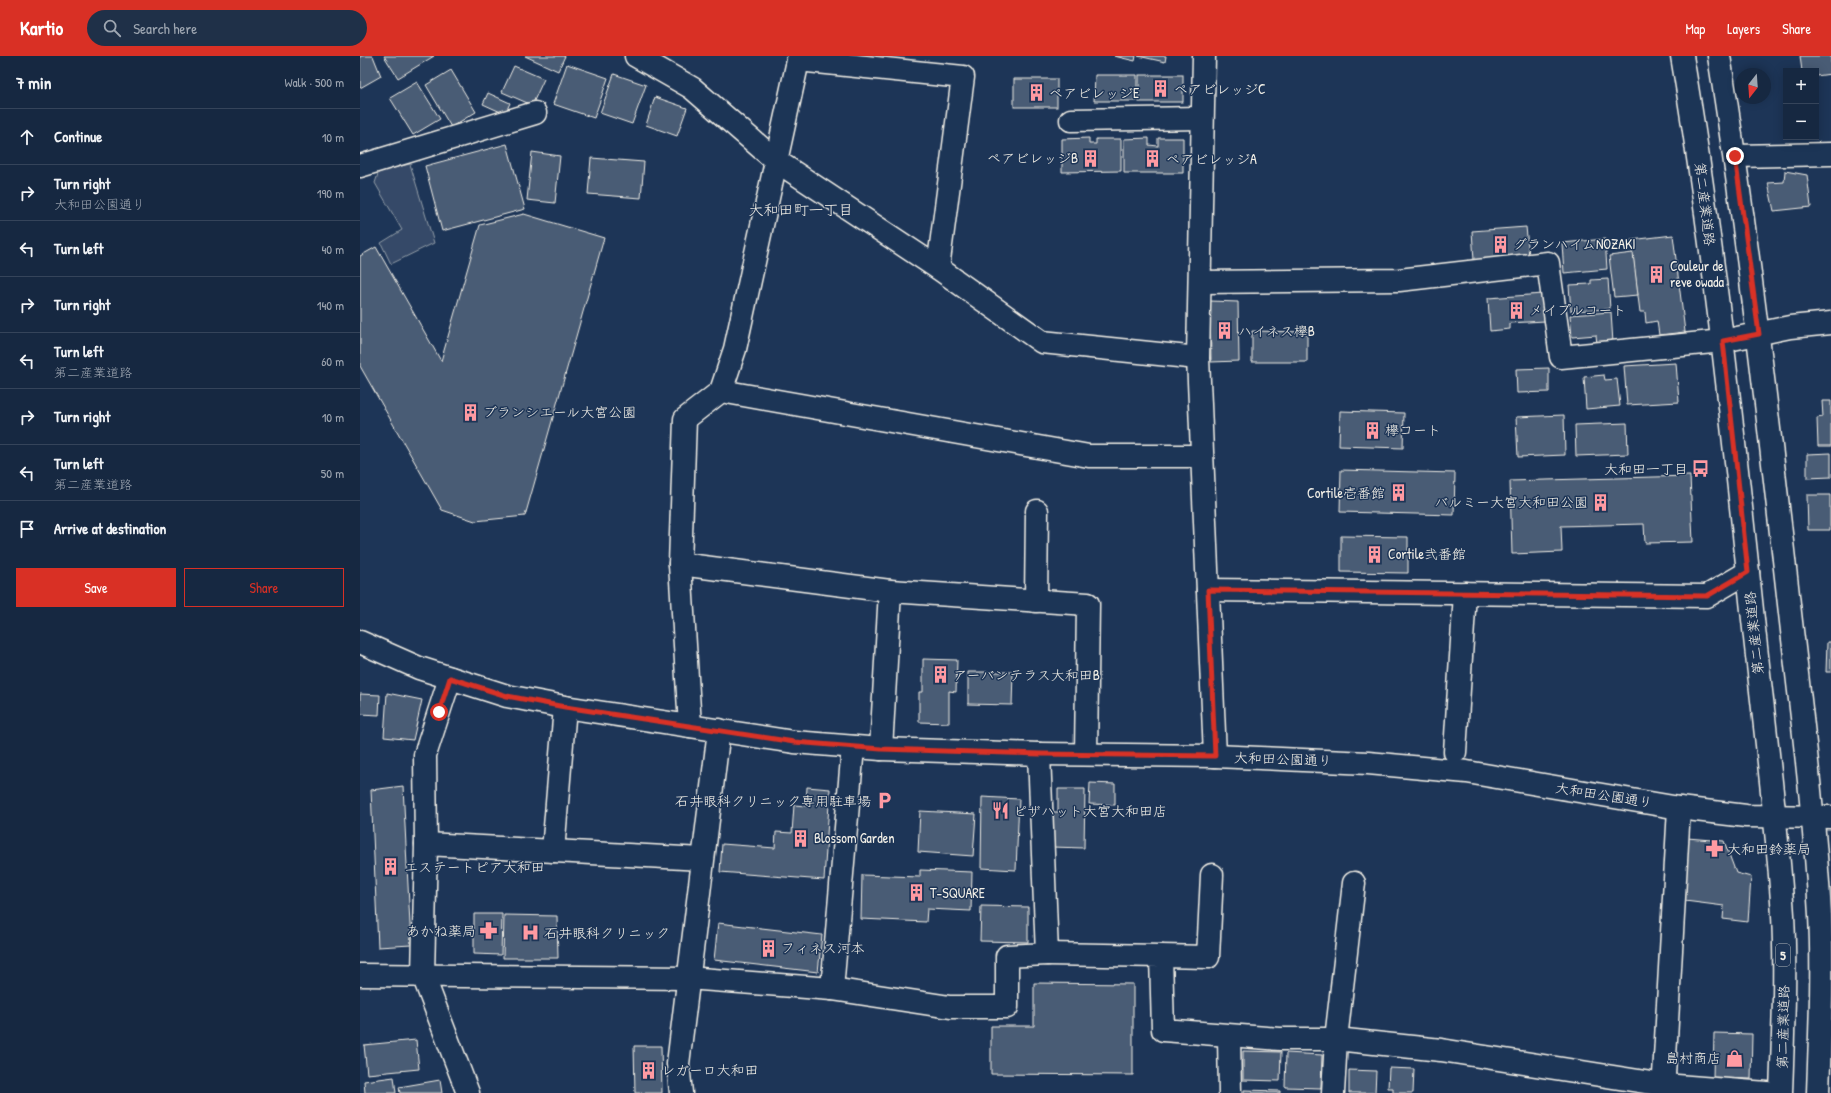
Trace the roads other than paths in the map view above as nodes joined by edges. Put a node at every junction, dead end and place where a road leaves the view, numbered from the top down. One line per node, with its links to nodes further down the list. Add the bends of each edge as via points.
1 (636, 56): 11 (street, via 692,88)
2 (1204, 56): 7 (street)
3 (1682, 56): 17 (street, 第二産業道路 / 5, via 1700,158)
4 (1719, 56): 10 (street)
5 (798, 58): 11 (street); 13 (street, via 963,77)
6 (535, 113): 12 (street)
7 (1202, 118): 8 (street); 14 (street)
8 (1071, 120)
9 (1831, 154): 10 (street)
10 (1735, 156): 16 (street)
11 (776, 160): 13 (street); 19 (street, via 735,350)
12 (360, 166)
13 (938, 268): 18 (street, via 1042,342)
14 (1200, 282): 17 (street, via 1399,280 1548,262 1561,357); 18 (street)
15 (1831, 323): 16 (street, via 1790,327)
16 (1759, 334): 17 (street); 40 (street)
17 (1723, 341): 23 (street, 第二産業道路 / 5)
18 (1198, 358): 20 (street)
19 (722, 391): 20 (street, via 1089,456); 22 (street, via 685,419)
20 (1201, 456): 24 (street)
21 (1037, 511): 27 (street)
22 (680, 564): 25 (street); 31 (street)
23 (1748, 572): 26 (street, via 1707,596); 41 (street, 第二産業道路 / 5)
24 (1208, 590): 26 (street); 38 (street)
25 (890, 591): 27 (street); 34 (street)
26 (1465, 593): 35 (street)
27 (1036, 601): 37 (street, via 1088,604)
28 (360, 642): 29 (street, 大和田公園通り, via 419,668)
29 (450, 678): 30 (street, 大和田公園通り, via 507,696); 42 (street, via 425,755)
30 (565, 707): 31 (street, 大和田公園通り); 43 (street)
31 (690, 726): 32 (street, 大和田公園通り)
32 (719, 730): 33 (street, 大和田公園通り, via 794,742); 44 (street)
33 (853, 747): 34 (street, 大和田公園通り); 52 (street)
34 (881, 749): 36 (street, 大和田公園通り)
35 (1455, 752)
36 (1040, 754): 37 (street, 大和田公園通り); 47 (street)
37 (1086, 754): 38 (street, 大和田公園通り)
38 (1215, 756): 39 (street, 大和田公園通り, via 1368,763 1467,772)
39 (1679, 808): 41 (street, 大和田公園通り); 55 (street)
40 (1821, 817): 41 (street, 大和田公園通り); 62 (street, via 1821,1009)
41 (1774, 818): 61 (street, 第二産業道路 / 5, via 1783,916 1784,1010)
42 (426, 844): 43 (street); 50 (street)
43 (553, 851): 44 (street)
44 (702, 859): 51 (street)
45 (1212, 875): 48 (street, via 1208,958)
46 (1354, 883): 54 (street)
47 (1048, 954): 48 (street); 52 (street, via 1007,956 1006,1007 950,1008)
48 (1161, 956): 53 (street, via 1163,1030)
49 (360, 975): 50 (street)
50 (423, 976): 51 (street); 56 (street)
51 (687, 978): 52 (street); 57 (street, via 678,1064)
52 (832, 990)
53 (1229, 1036): 54 (street); 58 (street)
54 (1336, 1039): 55 (street, via 1441,1050); 59 (street)
55 (1663, 1089): 60 (street)
56 (468, 1093)
57 (681, 1093)
58 (1230, 1093)
59 (1333, 1093)
60 (1768, 1093)
61 (1781, 1093)
62 (1818, 1093)

